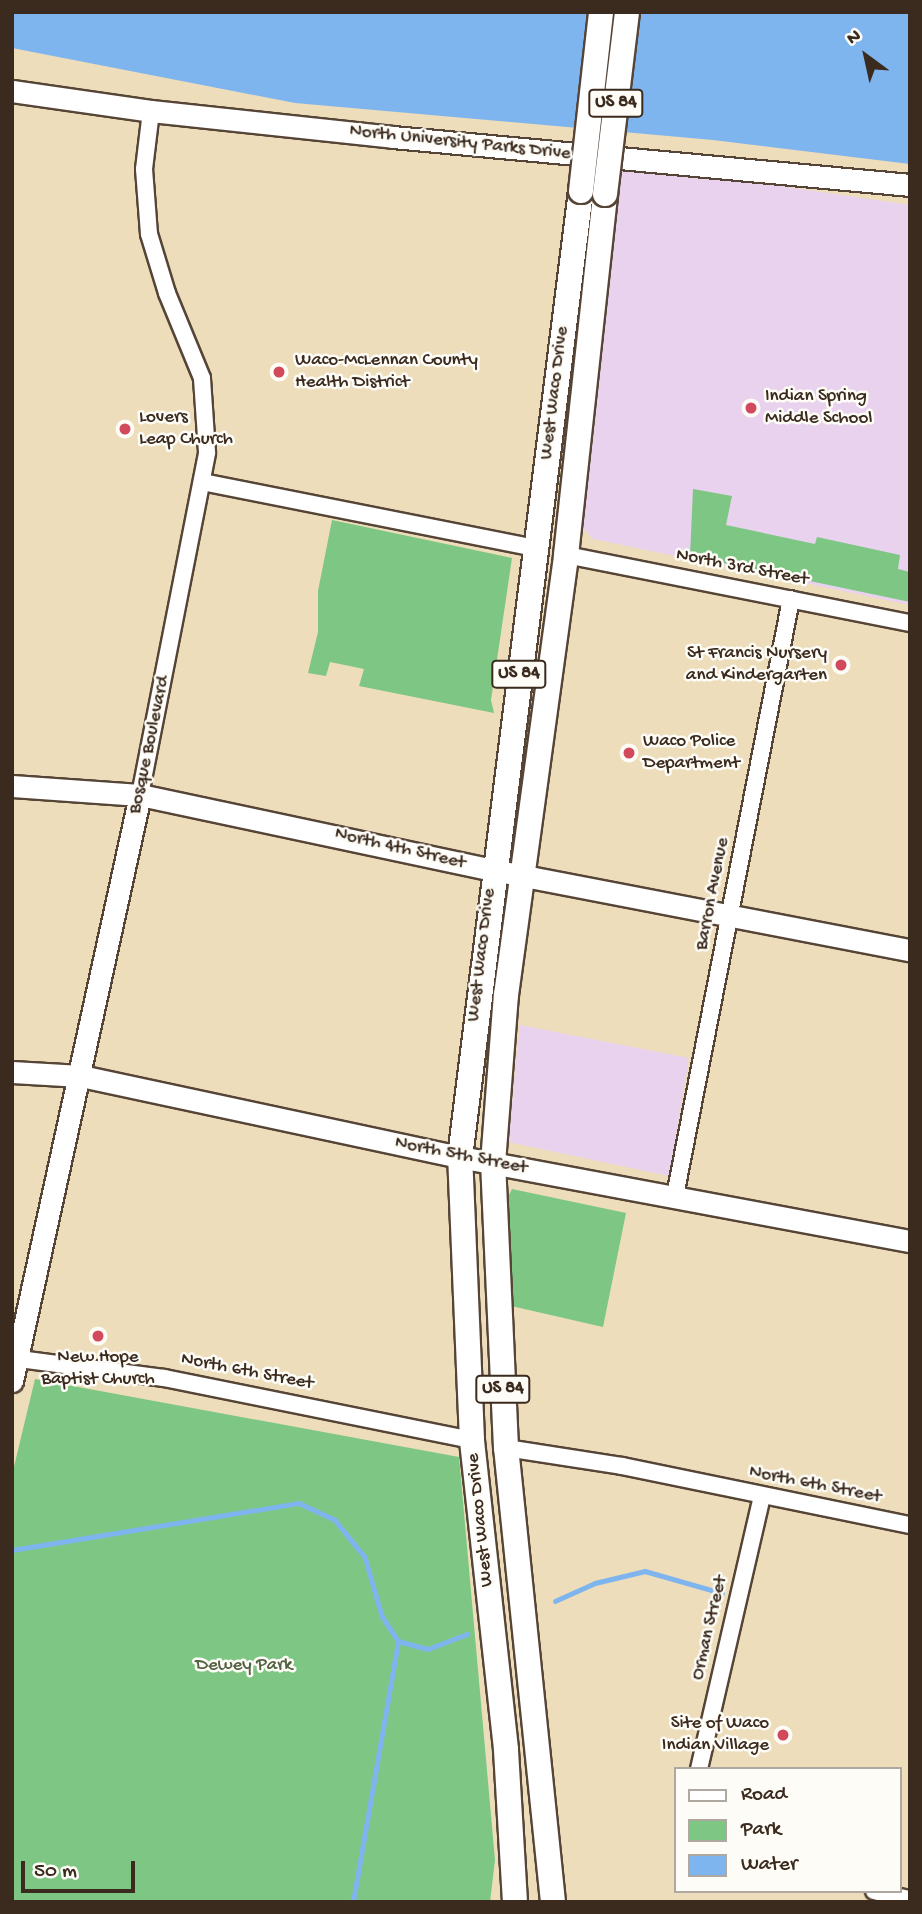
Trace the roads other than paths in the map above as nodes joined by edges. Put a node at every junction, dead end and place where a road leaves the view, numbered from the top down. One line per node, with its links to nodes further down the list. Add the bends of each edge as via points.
1 (601, 12): 9 (main road, West Waco Drive / US 84, bridge)
2 (626, 12): 10 (main road, West Waco Drive / US 84, bridge)
3 (12, 90): 4 (street, North University Parks Drive)
4 (151, 111): 5 (street, North University Parks Drive); 8 (street, Bosque Boulevard, via 144,169 149,234 202,378 207,411)
5 (873, 182): 6 (street, North University Parks Drive); 7 (street)
6 (910, 185)
7 (910, 193)
8 (202, 482): 9 (street); 14 (street, Bosque Boulevard)
9 (536, 548): 15 (main road, West Waco Drive / US 84)
10 (566, 555): 11 (street, North 3rd Street); 16 (main road, West Waco Drive / US 84)
11 (791, 599): 12 (street, North 3rd Street); 17 (street, Barron Avenue)
12 (910, 623)
13 (12, 786): 14 (street, North 4th Street)
14 (140, 795): 15 (street, North 4th Street); 20 (street, Bosque Boulevard)
15 (493, 870): 16 (street, North 4th Street); 21 (main road, West Waco Drive / US 84)
16 (523, 876): 17 (street, North 4th Street); 22 (main road, West Waco Drive / US 84, via 506,995)
17 (730, 915): 18 (street, North 4th Street); 23 (street, Barron Avenue)
18 (910, 950)
19 (12, 1072): 20 (street, North 5th Street)
20 (80, 1076): 21 (street, North 5th Street); 25 (street, Bosque Boulevard)
21 (460, 1157): 22 (street, North 5th Street); 27 (main road, West Waco Drive / US 84)
22 (493, 1163): 23 (street, North 5th Street); 28 (main road, West Waco Drive / US 84)
23 (675, 1196): 24 (street, North 5th Street)
24 (910, 1241)
25 (15, 1359): 26 (street, Bosque Boulevard); 27 (street, North 6th Street, via 164,1378)
26 (12, 1381)
27 (472, 1440): 34 (main road, West Waco Drive / US 84, via 506,1749)
28 (506, 1448): 29 (street, North 6th Street, via 622,1466); 35 (main road, West Waco Drive / US 84)
29 (762, 1497): 30 (street, North 6th Street); 31 (street, Orman Street)
30 (910, 1525)
31 (699, 1767)
32 (883, 1893): 33 (street)
33 (910, 1899)
34 (515, 1902)
35 (553, 1902)

